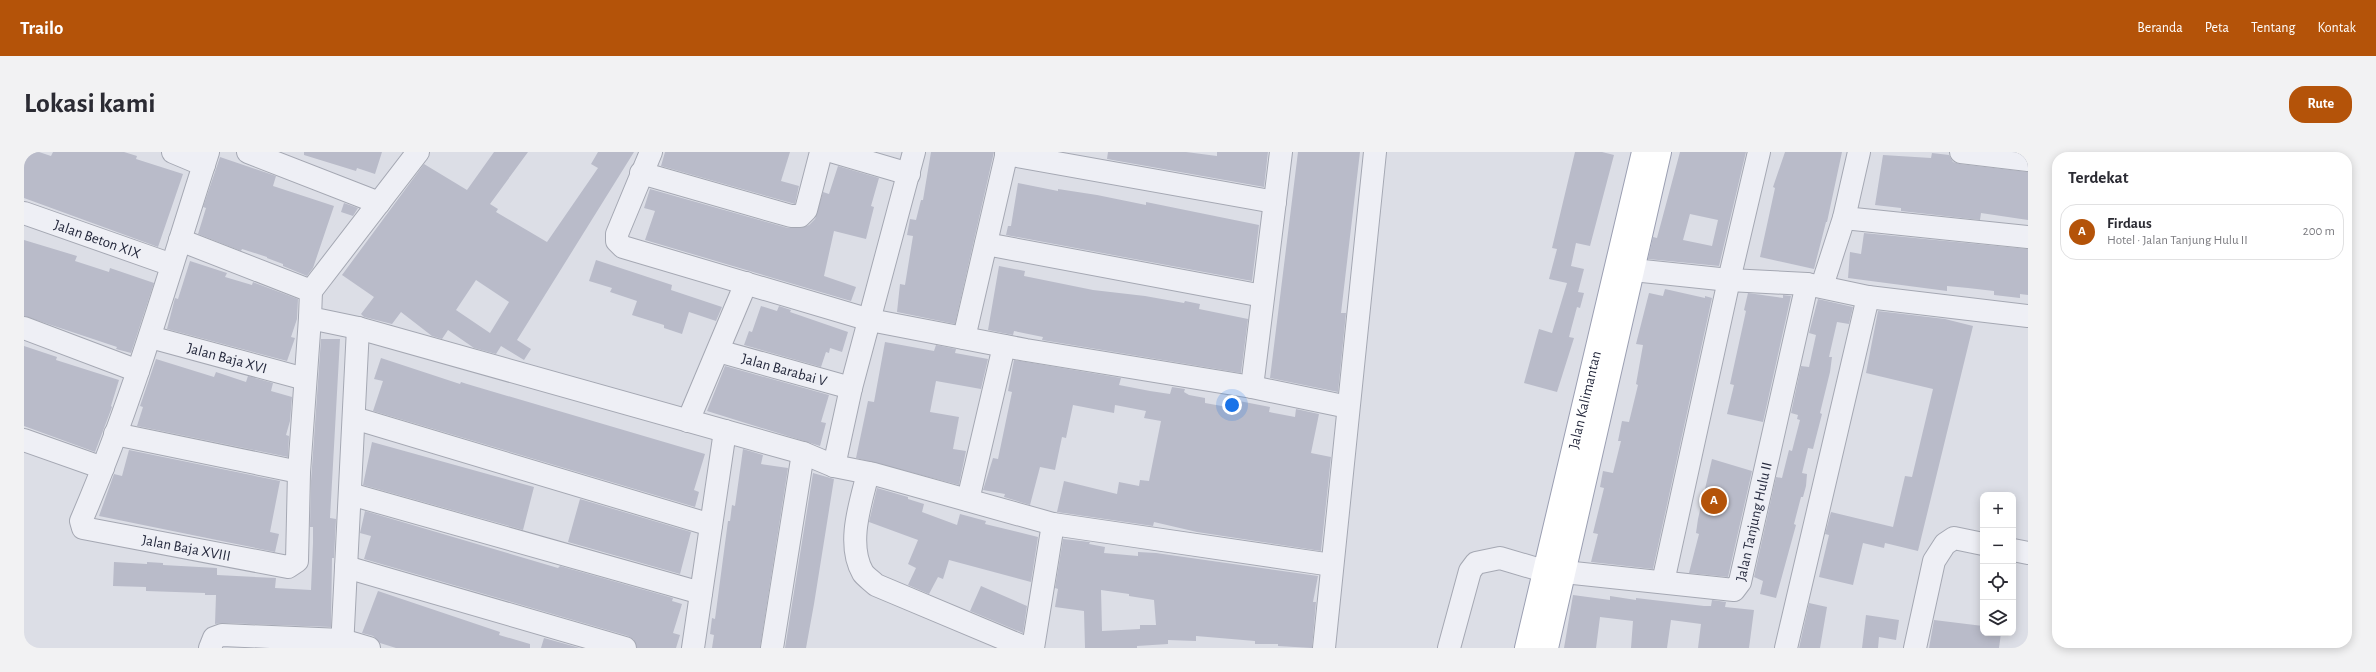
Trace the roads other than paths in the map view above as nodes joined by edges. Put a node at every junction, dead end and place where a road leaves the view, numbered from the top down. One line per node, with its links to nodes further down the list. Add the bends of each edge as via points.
1 (173, 152): 16 (street)
2 (248, 152): 21 (street)
3 (418, 152): 21 (street)
4 (651, 152): 18 (street)
5 (821, 152): 18 (street, via 806,210 800,216 791,216)
6 (834, 152): 19 (street)
7 (914, 152): 19 (street)
8 (1282, 152): 20 (street)
9 (1375, 152): 49 (street)
10 (1643, 152): 48 (main road, Jalan Kalimantan)
11 (1660, 152): 28 (main road, Jalan Kalimantan)
12 (1759, 152): 29 (street)
13 (1859, 152): 23 (street)
14 (1961, 152): 17 (street)
15 (1006, 153): 20 (street); 26 (street)
16 (206, 158): 25 (street)
17 (2028, 160)
18 (641, 174): 30 (street, via 617,234 619,245)
19 (909, 174): 37 (street)
20 (1275, 202): 33 (street)
21 (379, 203): 32 (street)
22 (24, 213): 27 (street, Jalan Beton XIX)
23 (1844, 218): 24 (street); 31 (street)
24 (2028, 237)
25 (180, 240): 27 (street); 32 (street)
26 (986, 244): 33 (street); 41 (street)
27 (172, 265): 40 (street)
28 (1633, 270): 29 (street); 48 (main road, Jalan Kalimantan)
29 (1729, 280): 31 (street); 70 (street)
30 (746, 283): 37 (street); 43 (street)
31 (1815, 285): 34 (street); 70 (street, Jalan Tanjung Hulu II, via 1740,582 1734,590 1725,590)
32 (312, 291): 36 (street)
33 (1263, 296): 46 (street)
34 (1868, 297): 35 (street); 84 (street)
35 (2028, 316)
36 (310, 318): 39 (street); 45 (street)
37 (870, 320): 41 (street); 47 (street)
38 (24, 328): 44 (street)
39 (358, 328): 50 (street); 51 (street)
40 (150, 337): 44 (street); 45 (street, Jalan Baja XVI)
41 (964, 338): 42 (street)
42 (1004, 346): 46 (street); 61 (street)
43 (718, 351): 47 (street, Jalan Barabai V); 51 (street)
44 (138, 371): 53 (street)
45 (305, 379): 58 (street)
46 (1252, 387): 49 (street)
47 (851, 388): 56 (street)
48 (1597, 389): 69 (main road, Jalan Kalimantan)
49 (1348, 407): 67 (street)
50 (354, 418): 60 (street); 63 (street)
51 (688, 421): 52 (street)
52 (725, 431): 55 (street); 63 (street)
53 (115, 434): 57 (street); 58 (street)
54 (24, 440): 57 (street)
55 (803, 453): 56 (street); 77 (street)
56 (834, 466): 59 (street)
57 (104, 468): 58 (street, Jalan Baja XVIII, via 81,521 83,528 291,566 297,561)
58 (299, 472)
59 (868, 473): 61 (street); 78 (street, via 856,539 857,555 863,573 876,585)
60 (350, 494): 68 (street); 71 (street)
61 (968, 500): 62 (street)
62 (1053, 524): 67 (street); 79 (street)
63 (711, 525): 71 (street)
64 (1980, 543): 85 (street, via 1954,538 1945,544 1934,561)
65 (2016, 551): 66 (street)
66 (2028, 553)
67 (1332, 565): 80 (street)
68 (346, 567): 72 (street); 75 (street)
69 (1554, 572): 70 (street, Jalan Tanjung Hulu II); 81 (street, Jalan Tanjung Hulu II, via 1500,558 1476,563 1470,571); 82 (main road, Jalan Kalimantan); 83 (main road, Jalan Kalimantan)
70 (1663, 582)
71 (701, 593): 76 (street)
72 (342, 644): 73 (street, via 222,635 214,638); 74 (street)
73 (210, 648)
74 (369, 648)
75 (625, 648)
76 (693, 648)
77 (772, 648)
78 (1026, 648)
79 (1033, 648)
80 (1324, 648)
81 (1449, 648)
82 (1526, 648)
83 (1547, 648)
84 (1786, 648)
85 (1915, 648)

